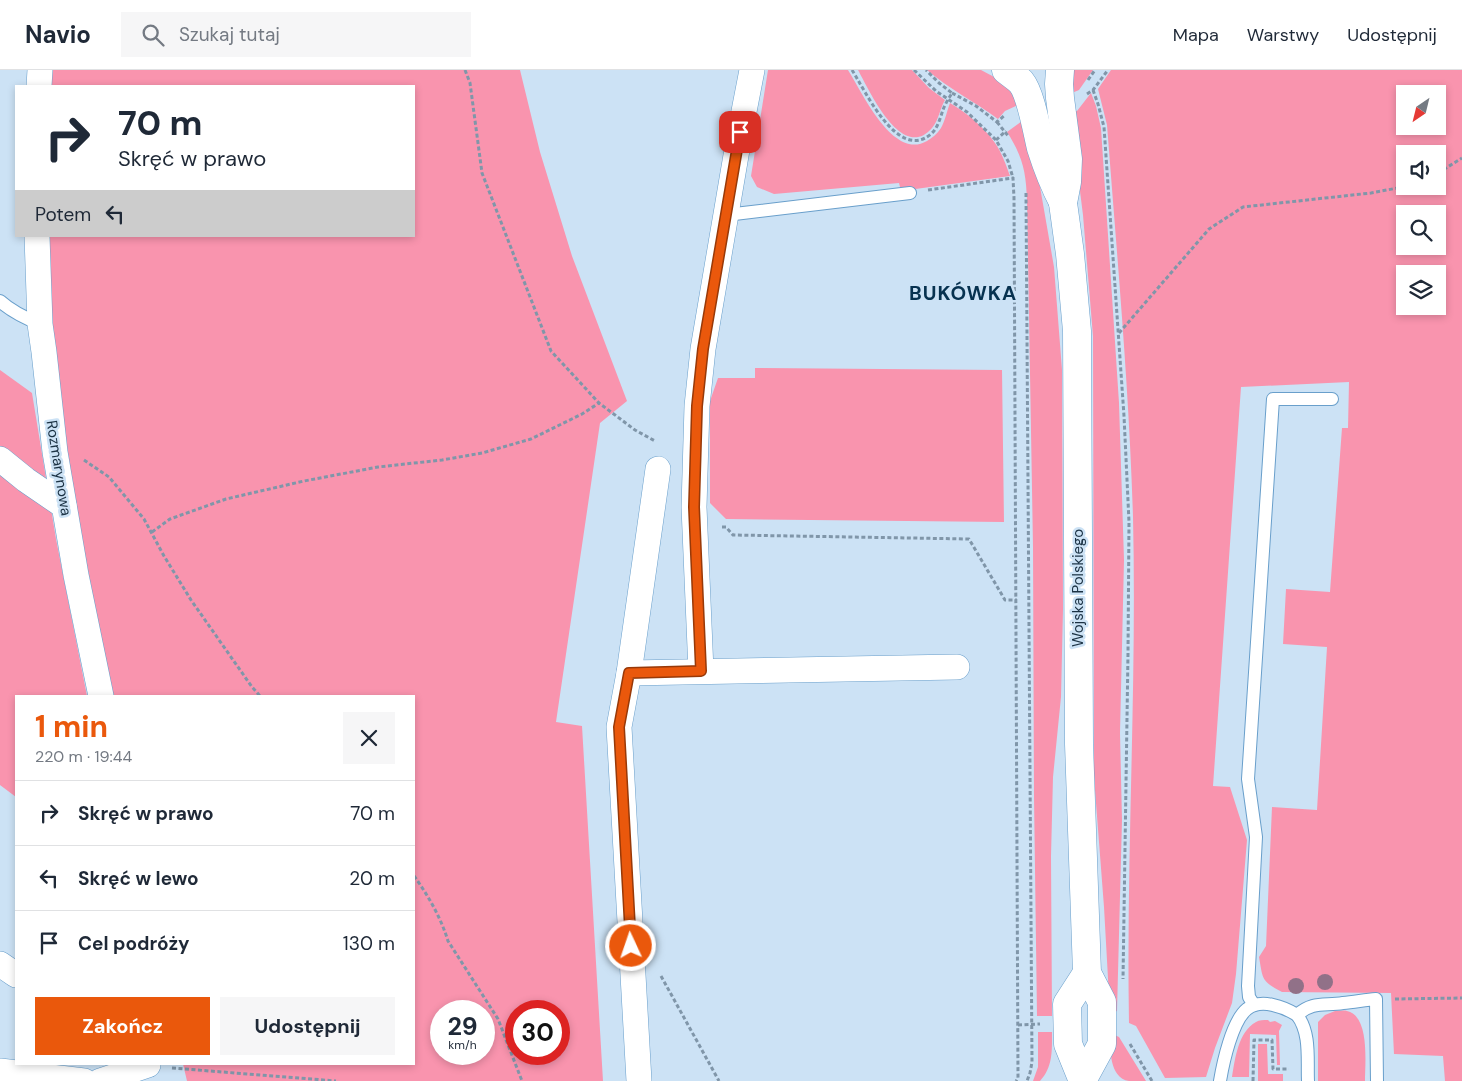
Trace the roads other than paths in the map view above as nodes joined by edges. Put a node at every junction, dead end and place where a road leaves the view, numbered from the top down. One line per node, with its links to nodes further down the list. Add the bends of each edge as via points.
1 (40, 70): 5 (street)
2 (752, 70): 8 (street)
3 (1006, 70): 7 (main road, Wojska Polskiego, via 1025,90 1052,182)
4 (1060, 70): 7 (main road, Wojska Polskiego, via 1058,84 1068,158)
5 (39, 85)
6 (910, 193): 8 (lane)
7 (1063, 203): 26 (main road, Wojska Polskiego, via 1077,331 1079,744 1087,973 1067,1004 1068,1044)
8 (726, 215): 17 (street, via 703,349 697,406 694,507)
9 (36, 237): 11 (street, Rozmarynowa)
10 (0, 301): 11 (lane, via 17,314)
11 (40, 324): 15 (street, Rozmarynowa)
12 (1332, 399): 22 (lane, via 1273,398 1248,779 1256,837 1248,986)
13 (0, 459): 15 (street)
14 (658, 469): 18 (street)
15 (64, 506): 19 (street, Rozmarynowa)
16 (957, 667): 17 (street)
17 (701, 671): 18 (street)
18 (629, 673): 29 (street, via 619,727)
19 (101, 695)
20 (0, 964): 21 (street)
21 (15, 974)
22 (1254, 1005): 23 (lane, via 1265,1004); 30 (lane, via 1245,1010 1230,1040)
23 (1298, 1015): 31 (lane, via 1306,1034); 32 (lane, via 1305,1008 1318,1004 1376,999)
24 (149, 1068): 28 (street)
25 (0, 1071): 27 (street)
26 (1083, 1080)
27 (84, 1081)
28 (100, 1081)
29 (639, 1081)
30 (1220, 1081)
31 (1308, 1081)
32 (1377, 1081)

